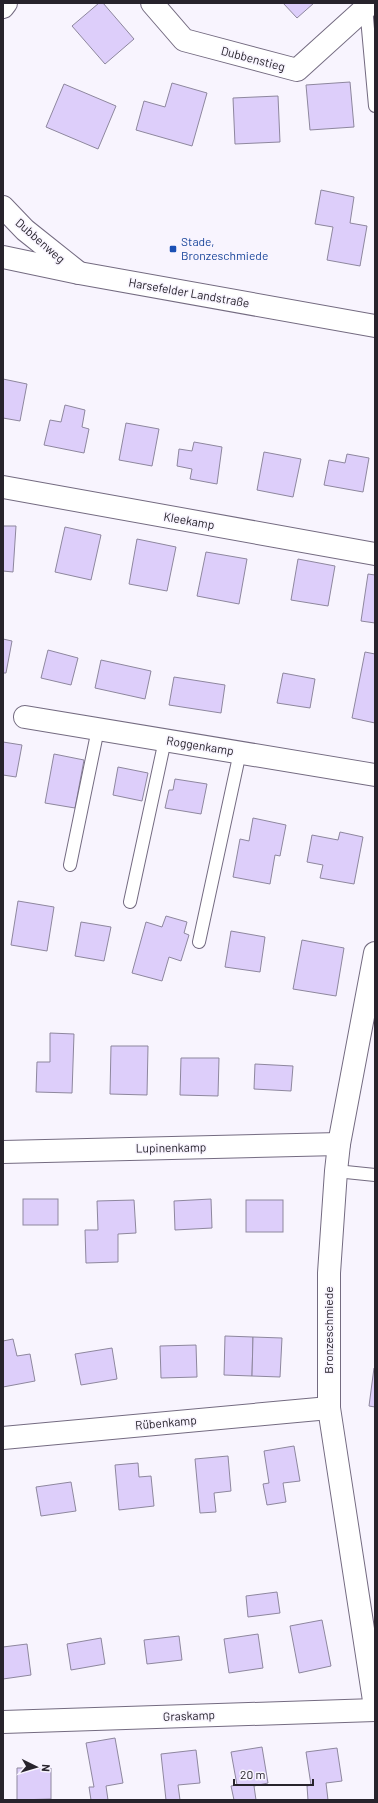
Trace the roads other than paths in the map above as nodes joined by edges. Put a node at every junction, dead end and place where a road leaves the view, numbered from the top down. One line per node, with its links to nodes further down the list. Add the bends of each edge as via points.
1 (6, 3): 4 (street)
2 (152, 3): 3 (street, Dubbenstieg, via 184,40 296,70)
3 (368, 5): 5 (lane)
4 (3, 6)
5 (375, 106)
6 (3, 207): 8 (street, Dubbenweg, via 25,230)
7 (3, 257): 8 (street, Harsefelder Landstraße)
8 (79, 273): 9 (street, Harsefelder Landstraße)
9 (375, 326)
10 (3, 487): 11 (street, Kleekamp)
11 (375, 554)
12 (26, 717): 13 (street, Roggenkamp)
13 (98, 729): 14 (street, Roggenkamp); 17 (lane)
14 (164, 740): 15 (street, Roggenkamp); 18 (lane)
15 (240, 752): 16 (street, Roggenkamp); 19 (lane)
16 (375, 775)
17 (70, 865)
18 (130, 902)
19 (199, 942)
20 (375, 953): 21 (street, Bronzeschmiede)
21 (339, 1144): 22 (street, Lupinenkamp); 23 (street, Bronzeschmiede)
22 (3, 1152)
23 (336, 1171): 24 (lane); 25 (street, Bronzeschmiede, via 329,1273)
24 (375, 1175)
25 (329, 1408): 26 (street, Rübenkamp); 27 (street, Bronzeschmiede)
26 (3, 1438)
27 (375, 1707)
28 (375, 1710): 29 (street, Graskamp)
29 (3, 1722)

